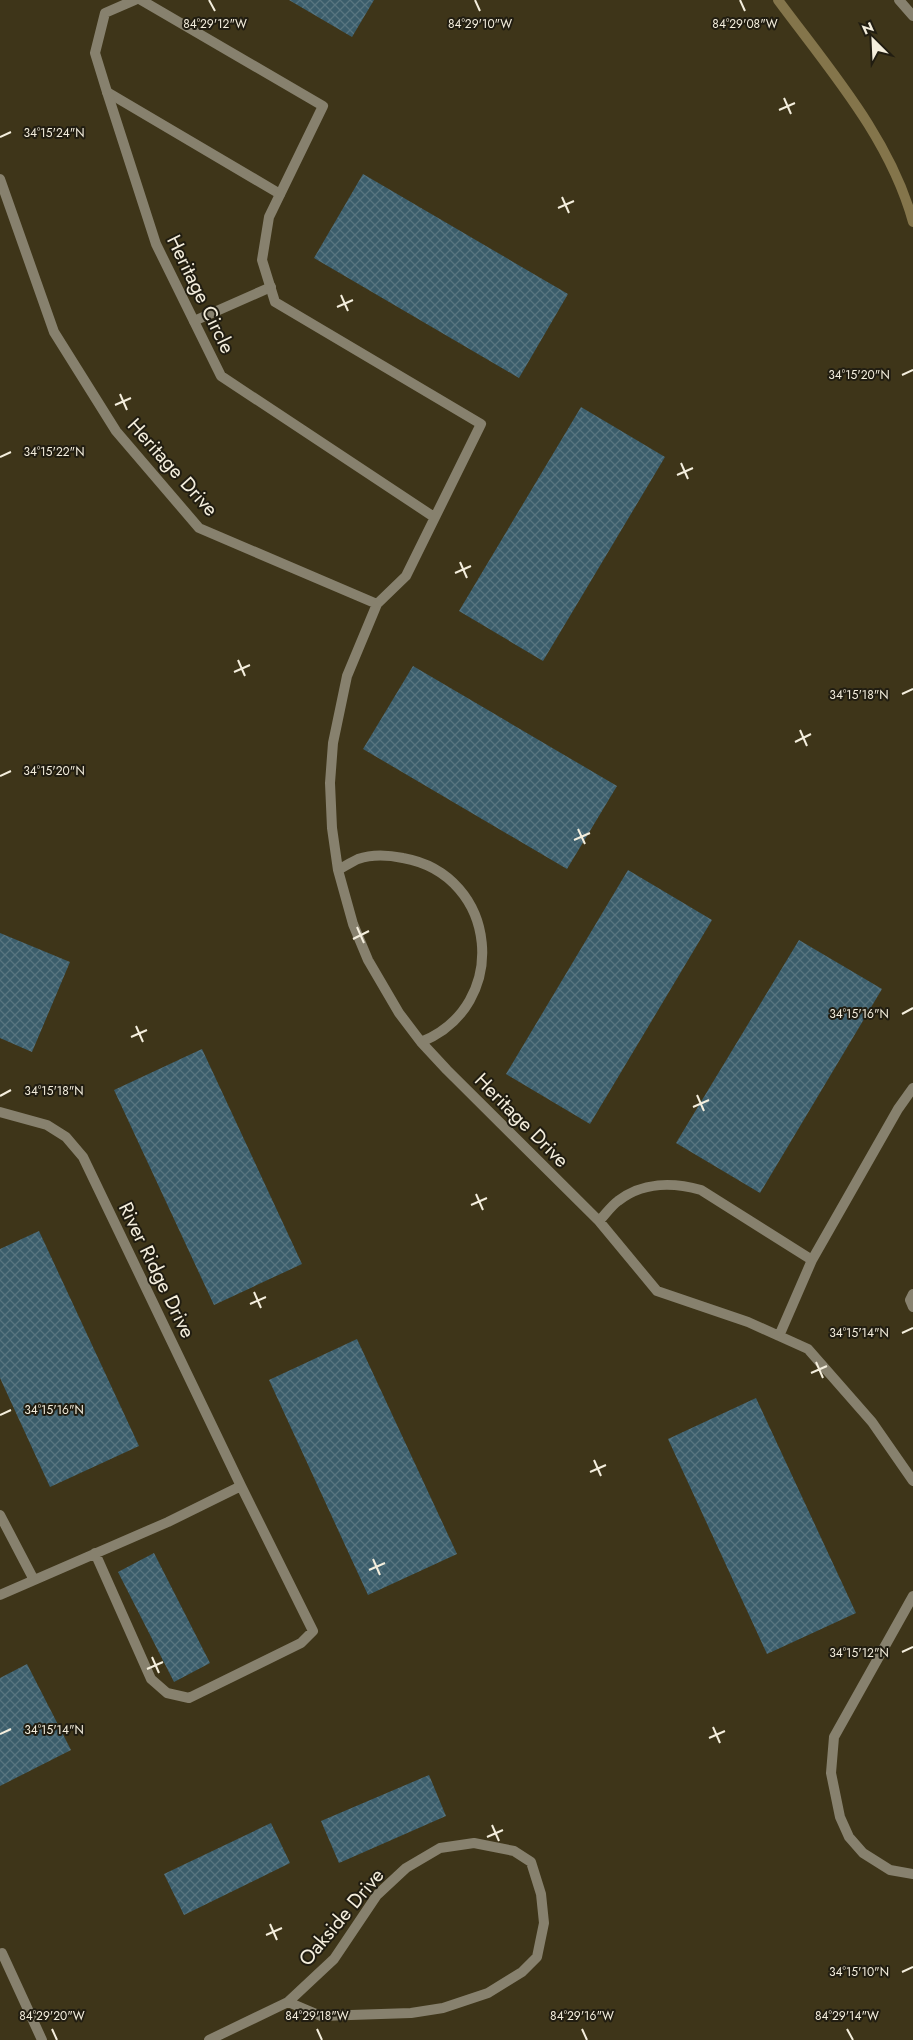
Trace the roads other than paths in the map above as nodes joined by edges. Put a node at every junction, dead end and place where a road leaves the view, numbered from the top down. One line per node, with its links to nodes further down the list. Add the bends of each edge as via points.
1 (135, 0): 5 (street, Heritage Circle, via 105,13 95,53)
2 (141, 0): 7 (street, via 322,106)
3 (899, 0): 4 (street)
4 (913, 16)
5 (107, 92): 7 (street); 9 (street, Heritage Circle, via 156,244)
6 (0, 179): 11 (street, Heritage Drive, via 54,332 116,431 199,528)
7 (280, 194): 8 (street, via 269,217 262,260)
8 (271, 287): 9 (street); 10 (street, Heritage Drive, via 276,302 481,424)
9 (194, 321): 10 (street, Heritage Circle, via 221,376)
10 (434, 517): 11 (street, Heritage Drive, via 406,576)
11 (377, 604): 12 (street, Heritage Drive, via 347,676 333,743 330,783)
12 (338, 870): 13 (street, Heritage Drive, via 353,924 368,960 399,1013); 13 (street, via 358,859 376,856 413,859 446,877 470,905 478,922 483,959 474,994 464,1011 437,1036)
13 (421, 1042): 16 (street, Heritage Drive)
14 (913, 1088): 17 (street)
15 (0, 1112): 22 (street, River Ridge Drive, via 47,1125 66,1138 84,1157)
16 (599, 1221): 17 (street, via 618,1201 634,1192 662,1185 687,1186 701,1190); 20 (street, Heritage Drive, via 656,1291)
17 (812, 1260): 20 (street)
18 (913, 1294): 19 (street, via 910,1300)
19 (913, 1307)
20 (779, 1336): 21 (street, Heritage Drive, via 808,1349 872,1422)
21 (913, 1481)
22 (241, 1486): 24 (street); 24 (street, River Ridge Drive, via 313,1631 301,1643 189,1698 167,1693 151,1679)
23 (0, 1515): 25 (street)
24 (95, 1553): 25 (street)
25 (34, 1580): 26 (street)
26 (0, 1595)
27 (913, 1596): 28 (street, via 834,1737 831,1773 840,1817 850,1837 863,1853 890,1870)
28 (913, 1874)
29 (2, 1953): 31 (street)
30 (288, 2002): 30 (street, Oakside Drive, via 321,2016 411,2012 443,2008 488,1993 522,1972 537,1957 544,1923 541,1894 531,1862 514,1850 474,1843 440,1848 406,1868 377,1895 334,1959); 32 (street, Oakside Drive)
31 (42, 2040)
32 (209, 2040)

